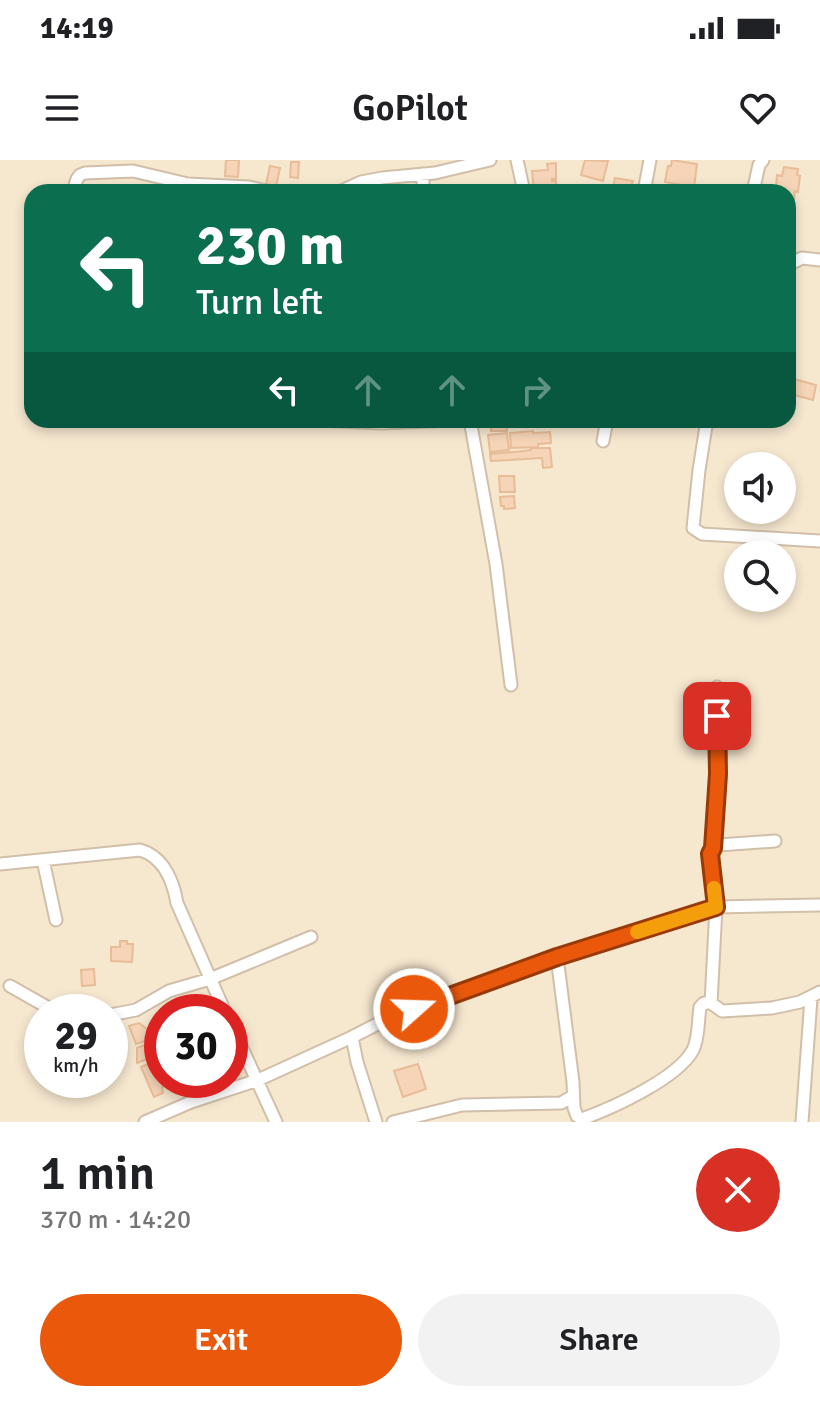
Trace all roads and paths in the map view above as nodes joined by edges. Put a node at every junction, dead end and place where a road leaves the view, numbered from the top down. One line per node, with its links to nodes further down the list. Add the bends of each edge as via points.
1 (490, 160): 5 (street)
2 (517, 160): 10 (street)
3 (650, 160): 11 (street)
4 (763, 160): 12 (street)
5 (423, 174): 8 (street); 9 (street)
6 (75, 184): 7 (street, via 85,173 133,171)
7 (166, 184)
8 (357, 184)
9 (423, 184)
10 (522, 184)
11 (646, 184)
12 (755, 184)
13 (820, 260): 14 (street)
14 (796, 261)
15 (471, 428): 20 (street)
16 (605, 428): 18 (street)
17 (706, 428): 19 (street, via 693,528 697,532)
18 (603, 441)
19 (820, 541)
20 (511, 685)
21 (717, 687): 23 (street)
22 (775, 841): 23 (street)
23 (713, 848): 27 (street)
24 (43, 860): 25 (street); 28 (street); 31 (street, via 151,853 166,869)
25 (0, 864)
26 (820, 905): 27 (street)
27 (716, 907): 30 (street); 36 (street)
28 (56, 920)
29 (311, 937): 31 (street)
30 (557, 957): 38 (street, via 389,1018); 41 (street)
31 (210, 979): 34 (street); 37 (street)
32 (10, 986): 33 (street)
33 (24, 994)
34 (217, 994)
35 (816, 995): 36 (street, via 772,1008 722,1011); 46 (street)
36 (711, 1003): 41 (street, via 700,1007 694,1047 674,1070 627,1101 582,1119)
37 (128, 1012)
38 (352, 1037): 40 (street); 44 (street)
39 (248, 1059): 40 (street)
40 (258, 1080): 42 (street); 43 (street)
41 (573, 1096): 45 (street, via 561,1103 462,1105)
42 (145, 1122)
43 (276, 1122)
44 (376, 1122)
45 (393, 1122)
46 (802, 1122)

